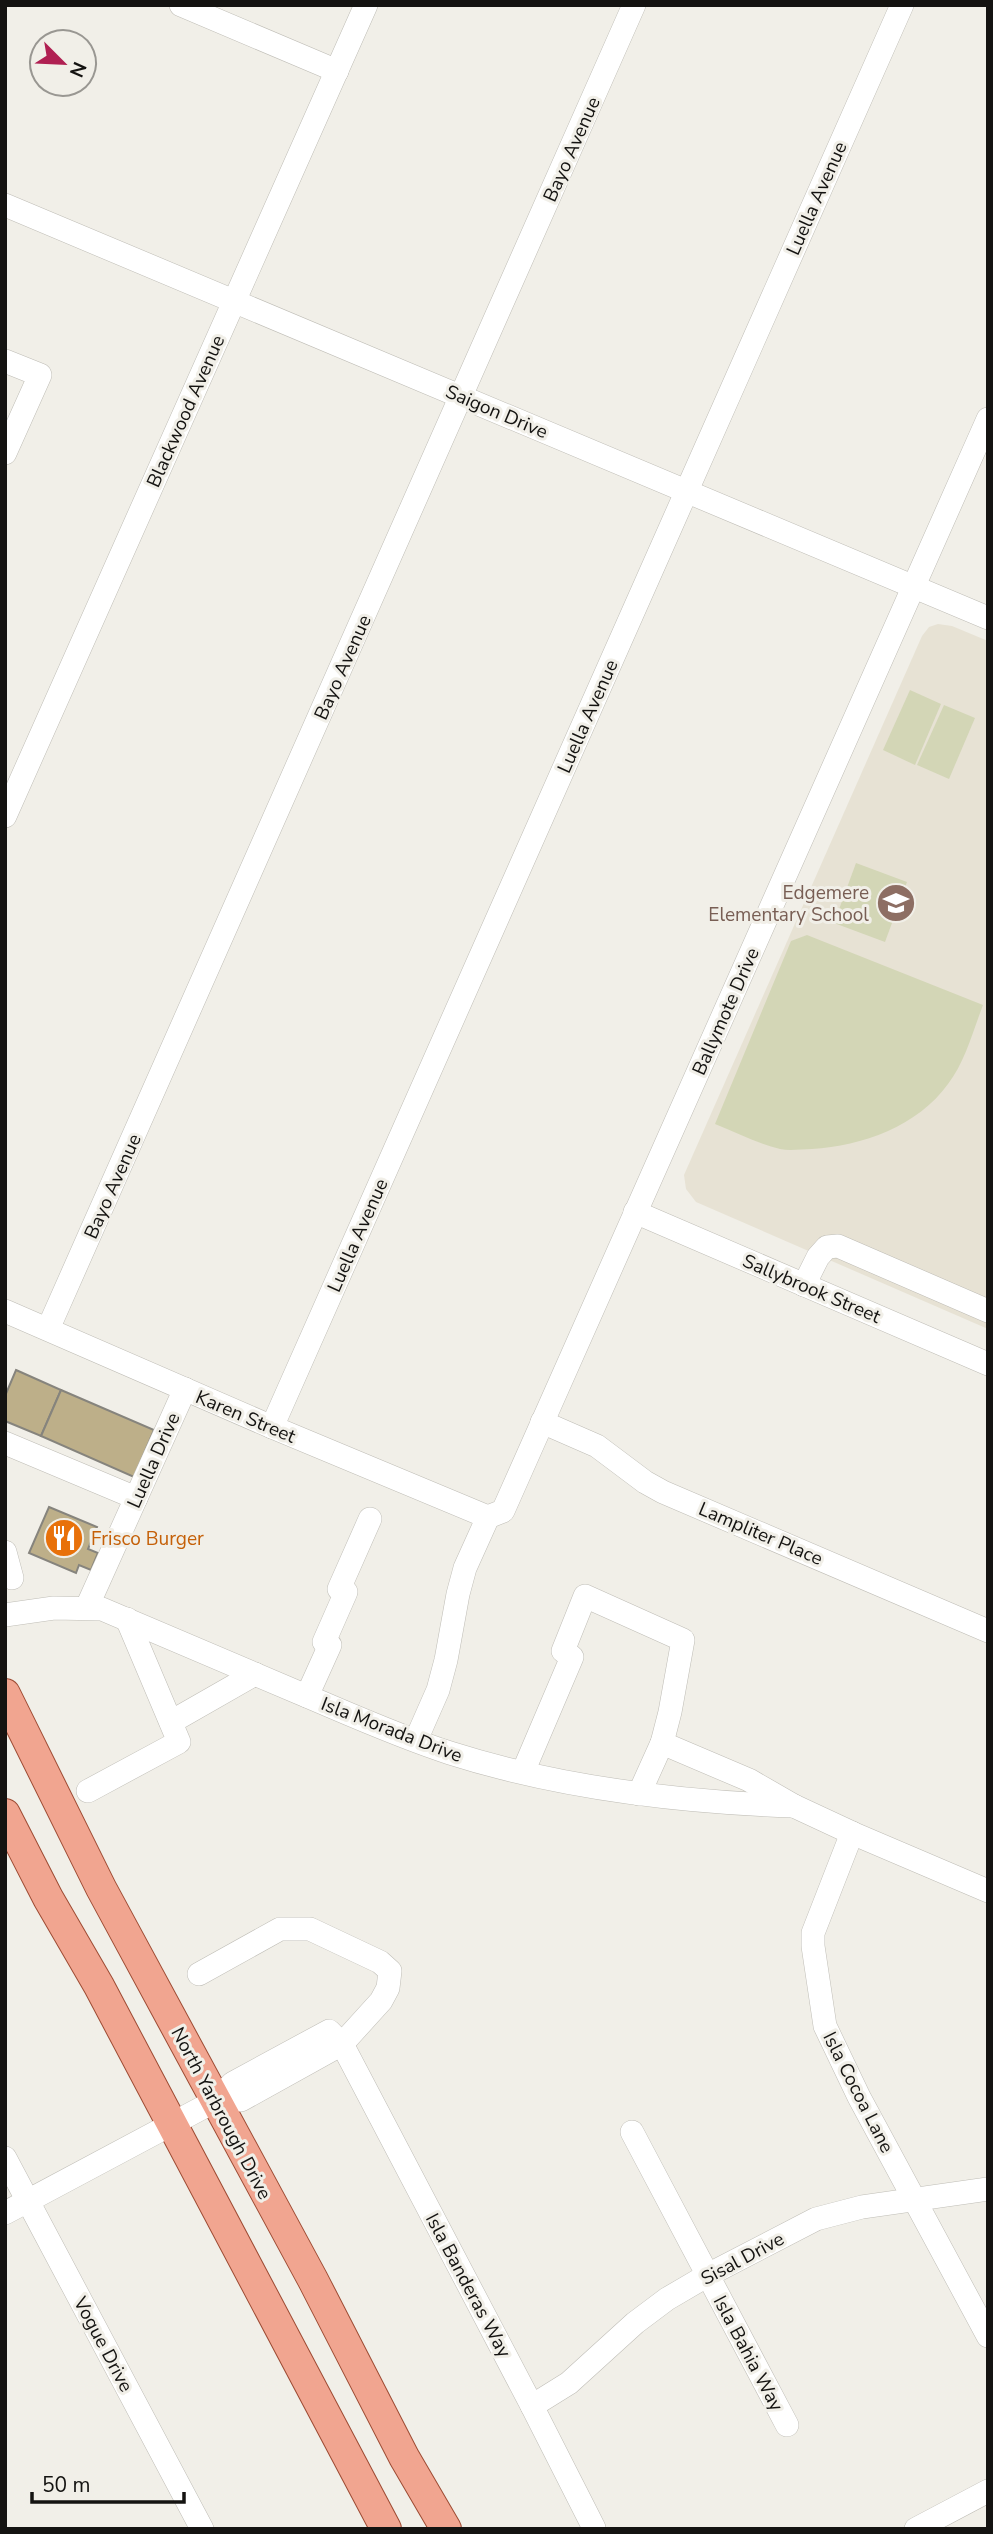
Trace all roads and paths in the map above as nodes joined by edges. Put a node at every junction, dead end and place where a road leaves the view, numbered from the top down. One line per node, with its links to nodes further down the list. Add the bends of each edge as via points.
1 (181, 5): 5 (street)
2 (366, 5): 5 (street, Blackwood Avenue)
3 (634, 5): 9 (street, Bayo Avenue)
4 (902, 5): 12 (street, Luella Avenue)
5 (337, 71): 7 (street, Blackwood Avenue)
6 (5, 205): 7 (street, Saigon Drive)
7 (234, 300): 9 (street, Saigon Drive); 15 (street, Blackwood Avenue)
8 (5, 361): 11 (street, via 40,376)
9 (462, 396): 12 (street, Saigon Drive); 20 (street, Bayo Avenue)
10 (988, 419): 13 (street, Ballymote Drive)
11 (5, 453)
12 (687, 490): 13 (street, Saigon Drive); 24 (street, Luella Avenue)
13 (913, 586): 14 (street, Saigon Drive); 16 (street, Ballymote Drive)
14 (988, 618)
15 (5, 816)
16 (635, 1212): 17 (street, Sallybrook Street); 23 (street, Ballymote Drive)
17 (804, 1285): 18 (street, via 818,1257 827,1247 838,1246); 21 (street, Sallybrook Street)
18 (988, 1311)
19 (6, 1315): 20 (street, Karen Street)
20 (48, 1329): 22 (street, Karen Street)
21 (988, 1364)
22 (185, 1389): 24 (street, Karen Street); 26 (street, Luella Drive)
23 (542, 1422): 27 (street, Ballymote Drive, via 503,1511); 34 (street, Lampliter Place, via 597,1446 663,1492)
24 (272, 1427): 27 (street, Karen Street)
25 (5, 1443): 26 (street)
26 (136, 1498): 31 (street, Luella Drive)
27 (488, 1517): 39 (street, via 458,1594 438,1690)
28 (370, 1519): 37 (street, via 339,1589 346,1592 324,1643 330,1645)
29 (5, 1552): 30 (street)
30 (12, 1578)
31 (87, 1607): 32 (street, Isla Morada Drive); 33 (street, Isla Morada Drive)
32 (5, 1615)
33 (127, 1619): 35 (street, Isla Morada Drive); 38 (street)
34 (988, 1631)
35 (255, 1674): 37 (street, Isla Morada Drive); 38 (street)
36 (5, 1694): 50 (main road, North Yarbrough Drive, via 100,1888)
37 (307, 1696): 39 (street, Isla Morada Drive)
38 (171, 1722): 42 (street, via 179,1742)
39 (416, 1740): 41 (street, Isla Morada Drive)
40 (662, 1742): 41 (street, via 683,1640 585,1597 563,1651 572,1657); 43 (street); 44 (street, Isla Morada Drive)
41 (523, 1772): 43 (street, Isla Morada Drive)
42 (88, 1790)
43 (639, 1794): 44 (street, Isla Morada Drive)
44 (794, 1805): 46 (street, Isla Morada Drive)
45 (7, 1821): 51 (main road)
46 (852, 1833): 47 (street, Isla Morada Drive); 56 (street, Isla Cocoa Lane, via 813,1933 825,2026)
47 (988, 1891)
48 (200, 1975): 49 (street, via 289,1928 310,1929 380,1962 390,1971 388,1987)
49 (342, 2044): 50 (street, via 241,2100); 60 (street, Isla Banderas Way)
50 (215, 2101): 51 (street); 66 (main road, North Yarbrough Drive)
51 (173, 2124): 55 (street); 65 (main road)
52 (632, 2132): 58 (street, Isla Bahia Way)
53 (5, 2158): 55 (street, Vogue Drive)
54 (988, 2189): 56 (street, Sisal Drive)
55 (28, 2201): 57 (street); 64 (street, Vogue Drive)
56 (917, 2201): 58 (street, Sisal Drive, via 862,2207 816,2219); 59 (street, Isla Cocoa Lane)
57 (5, 2213)
58 (708, 2275): 60 (street, Sisal Drive, via 667,2299 569,2383); 61 (street, Isla Bahia Way)
59 (988, 2336)
60 (532, 2406): 63 (street, Isla Banderas Way)
61 (787, 2426)
62 (988, 2491): 67 (street)
63 (593, 2528)
64 (202, 2529)
65 (386, 2529)
66 (446, 2529)
67 (916, 2529)

